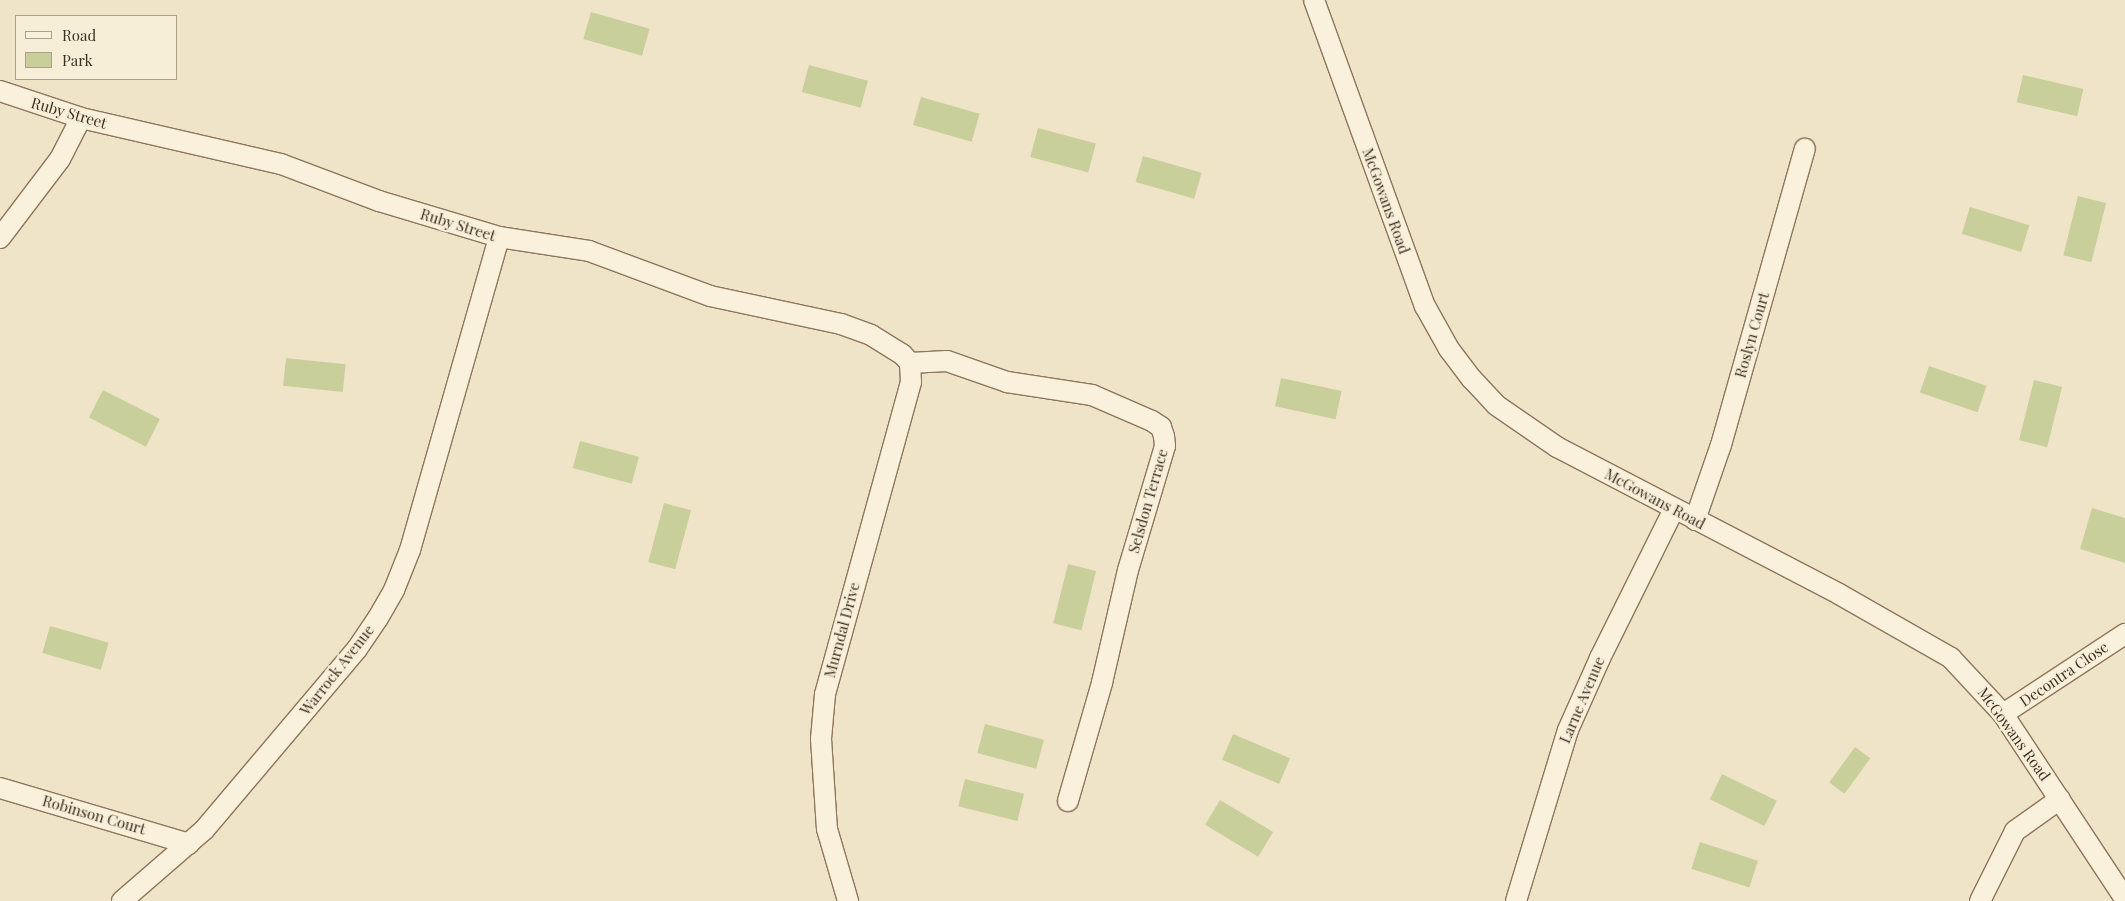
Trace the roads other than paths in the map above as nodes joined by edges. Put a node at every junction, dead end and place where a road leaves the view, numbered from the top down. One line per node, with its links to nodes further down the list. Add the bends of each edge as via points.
1 (1314, 0): 8 (street, McGowans Road, via 1425,306 1449,349 1496,405 1530,431)
2 (0, 91): 3 (street, Ruby Street)
3 (81, 118): 5 (street, Ruby Street, via 249,154 386,203); 6 (street, via 60,159)
4 (1805, 150): 9 (street, Roslyn Court, via 1721,445)
5 (499, 237): 7 (street, Ruby Street, via 589,251 710,296 841,324 891,346); 15 (street, Warrock Avenue, via 410,550 394,590 357,649)
6 (0, 238)
7 (910, 363): 14 (street, Selsdon Terrace, via 946,361 1007,382 1092,395 1161,427 1165,446 1128,570 1102,683); 18 (street, Murndal Drive, via 909,392 825,694 821,739 827,829)
8 (1674, 509): 9 (street, McGowans Road); 19 (street, Larne Avenue, via 1568,730)
9 (1694, 520): 11 (street, McGowans Road, via 1936,648 1972,676)
10 (2125, 634): 11 (street, Decontra Close)
11 (2003, 714): 13 (street, McGowans Road)
12 (0, 788): 15 (street, Robinson Court)
13 (2060, 799): 16 (street, McGowans Road); 20 (street, via 2015,831)
14 (1068, 800)
15 (189, 844): 17 (street, Warrock Avenue)
16 (2125, 899)
17 (122, 901)
18 (848, 901)
19 (1516, 901)
20 (1980, 901)

